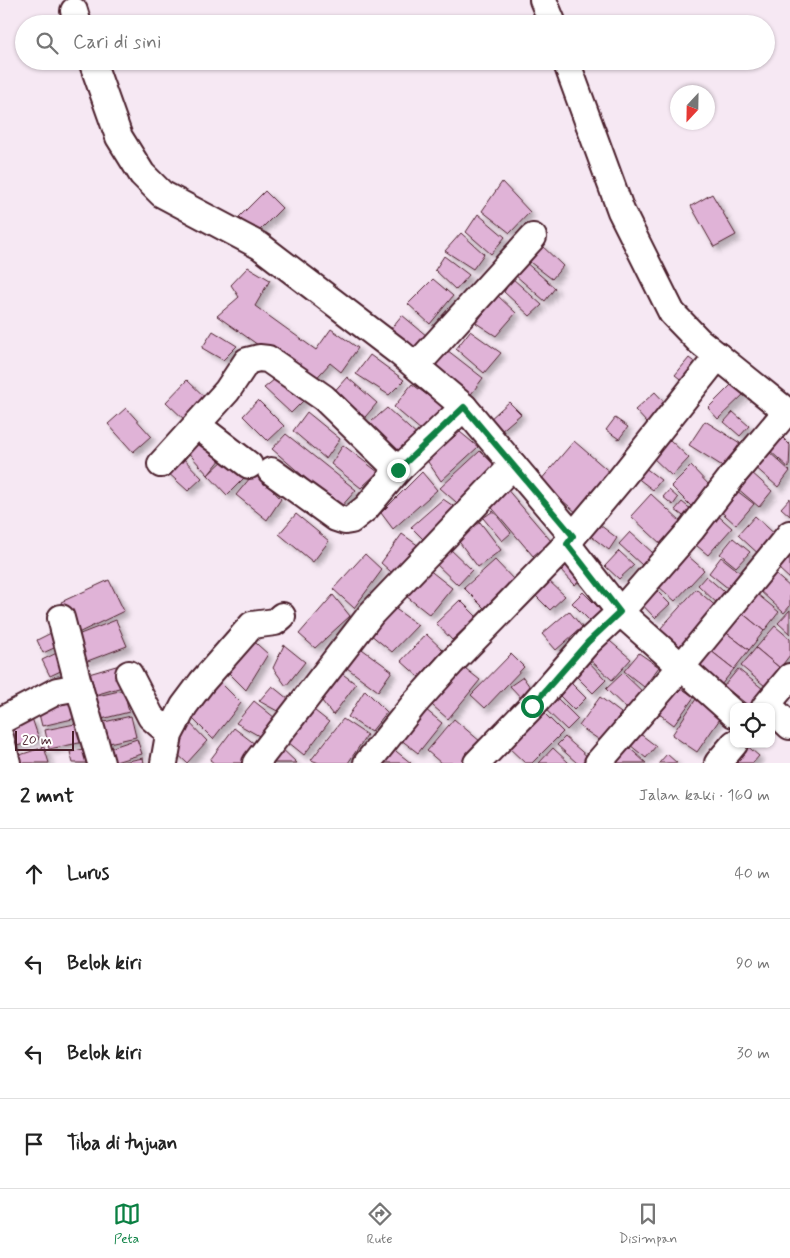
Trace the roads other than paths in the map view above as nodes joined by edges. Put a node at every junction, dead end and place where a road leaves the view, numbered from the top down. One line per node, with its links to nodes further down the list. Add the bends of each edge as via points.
1 (543, 0): 2 (street)
2 (549, 15)
3 (95, 70): 7 (street, via 119,137 142,174 162,194 260,246)
4 (569, 70): 6 (street, via 621,211 672,314)
5 (533, 237): 7 (street)
6 (718, 356): 9 (street); 15 (street)
7 (416, 366): 8 (street)
8 (464, 407): 12 (street); 13 (street)
9 (788, 412): 16 (street)
10 (196, 425): 11 (street); 13 (street, via 345,521 366,508); 13 (street, via 227,391 247,361 268,359 324,398)
11 (161, 464)
12 (513, 465): 15 (street); 34 (street, via 371,614)
13 (398, 470)
14 (790, 534): 19 (street)
15 (570, 540): 16 (street); 35 (street, via 451,663)
16 (620, 612): 19 (street); 36 (street, via 588,642)
17 (282, 616): 27 (street, via 275,622 252,625 202,682)
18 (61, 618): 22 (street)
19 (681, 667): 24 (street); 37 (street)
20 (129, 674): 27 (street, via 151,717 160,724)
21 (790, 677): 23 (street)
22 (78, 687): 26 (street, via 57,691); 32 (street)
23 (771, 703)
24 (730, 710)
25 (775, 713): 28 (street)
26 (0, 721)
27 (174, 726): 33 (street)
28 (790, 726)
29 (0, 737): 31 (street)
30 (731, 748): 38 (street)
31 (7, 763)
32 (101, 763)
33 (164, 763)
34 (256, 763)
35 (367, 763)
36 (477, 763)
37 (598, 763)
38 (718, 763)

